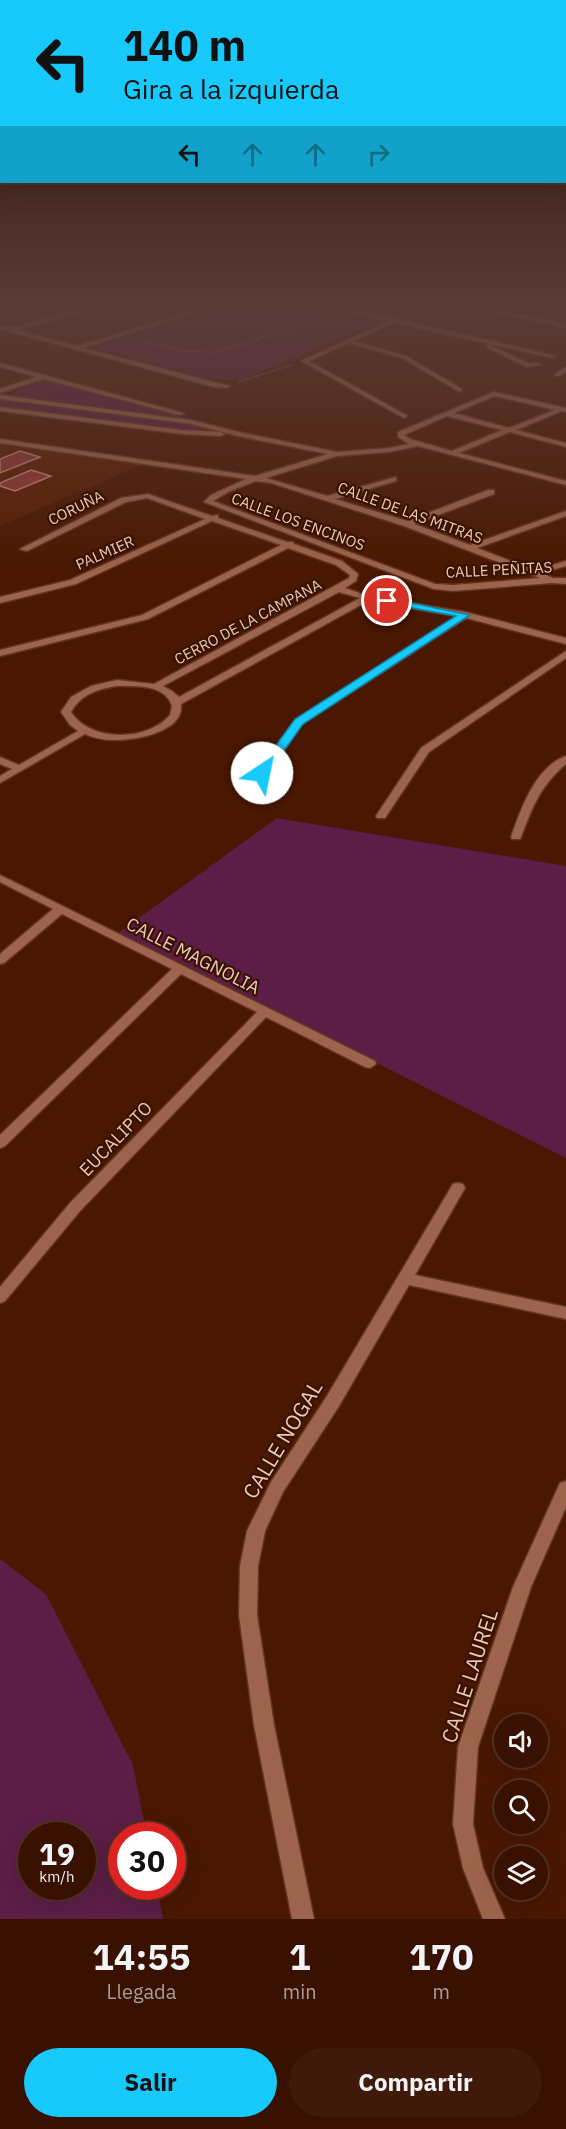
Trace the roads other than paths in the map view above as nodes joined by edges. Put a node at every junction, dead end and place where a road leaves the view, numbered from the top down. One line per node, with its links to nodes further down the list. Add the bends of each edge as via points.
1 (0, 397): 10 (street)
2 (118, 397): 10 (street, via 201,418 213,423)
3 (369, 397): 9 (street)
4 (486, 397): 8 (street)
5 (512, 397): 6 (street)
6 (565, 408): 11 (street)
7 (0, 409): 10 (street)
8 (445, 413): 11 (street); 13 (street, via 400,433)
9 (404, 416)
10 (214, 430): 16 (street)
11 (510, 430): 14 (street); 15 (street)
12 (0, 441): 17 (street, CALLE DE LAS MITRAS)
13 (417, 444): 15 (street); 16 (street)
14 (566, 445)
15 (452, 453): 19 (street)
16 (337, 454): 17 (street)
17 (258, 478): 21 (street, CALLE DE LAS MITRAS); 32 (street, CALLE LOS ENCINOS, via 215,494 208,502)
18 (393, 479): 21 (street)
19 (566, 483)
20 (491, 492): 24 (street)
21 (329, 498): 24 (street, CALLE DE LAS MITRAS)
22 (566, 513): 26 (street)
23 (215, 517): 25 (street); 27 (street, CORUÑA, via 141,495); 35 (street, PALMIER, via 73,582)
24 (407, 524): 26 (street, CALLE DE LAS MITRAS)
25 (290, 544): 33 (street, CERRO DE LA CAMPANA, via 346,566 354,574); 38 (street, via 145,617)
26 (470, 548): 29 (street, CALLE DE LAS MITRAS)
27 (24, 549)
28 (566, 563): 29 (street)
29 (534, 573): 30 (street, CALLE DE LAS MITRAS)
30 (552, 580): 31 (street, CALLE PEÑITAS); 32 (street, CALLE PEÑITAS)
31 (566, 581)
32 (434, 586)
33 (338, 589): 34 (street); 40 (street, CERRO DE LA CAMPANA)
34 (367, 598): 36 (street); 41 (street)
35 (0, 600)
36 (465, 615): 37 (street); 46 (street, via 299,722)
37 (566, 641)
38 (0, 653)
39 (566, 654): 48 (street, via 425,750)
40 (155, 687): 41 (street); 42 (street, via 117,683 81,693 70,702 66,712 69,721)
41 (177, 702): 42 (street, via 177,712 157,729 118,737)
42 (84, 731): 45 (street)
43 (566, 759): 49 (street, via 534,790)
44 (0, 760): 45 (street)
45 (20, 769): 47 (street)
46 (262, 773)
47 (0, 780)
48 (381, 816)
49 (516, 837)
50 (0, 878): 51 (street, CALLE MAGNOLIA)
51 (61, 909): 52 (street); 53 (street, CALLE MAGNOLIA)
52 (0, 960)
53 (178, 969): 54 (street, CALLE MAGNOLIA); 56 (street)
54 (264, 1012): 55 (street, CALLE MAGNOLIA); 59 (street, EUCALIPTO, via 75,1207)
55 (370, 1064)
56 (0, 1143)
57 (458, 1188): 58 (street, CALLE NOGAL)
58 (407, 1279): 60 (street); 62 (street, CALLE NOGAL, via 277,1487 256,1531 249,1566 248,1615 264,1725)
59 (0, 1297)
60 (566, 1313)
61 (566, 1488): 63 (street, CALLE LAUREL, via 522,1587 468,1747 463,1824 473,1868)
62 (303, 1919)
63 (494, 1919)

